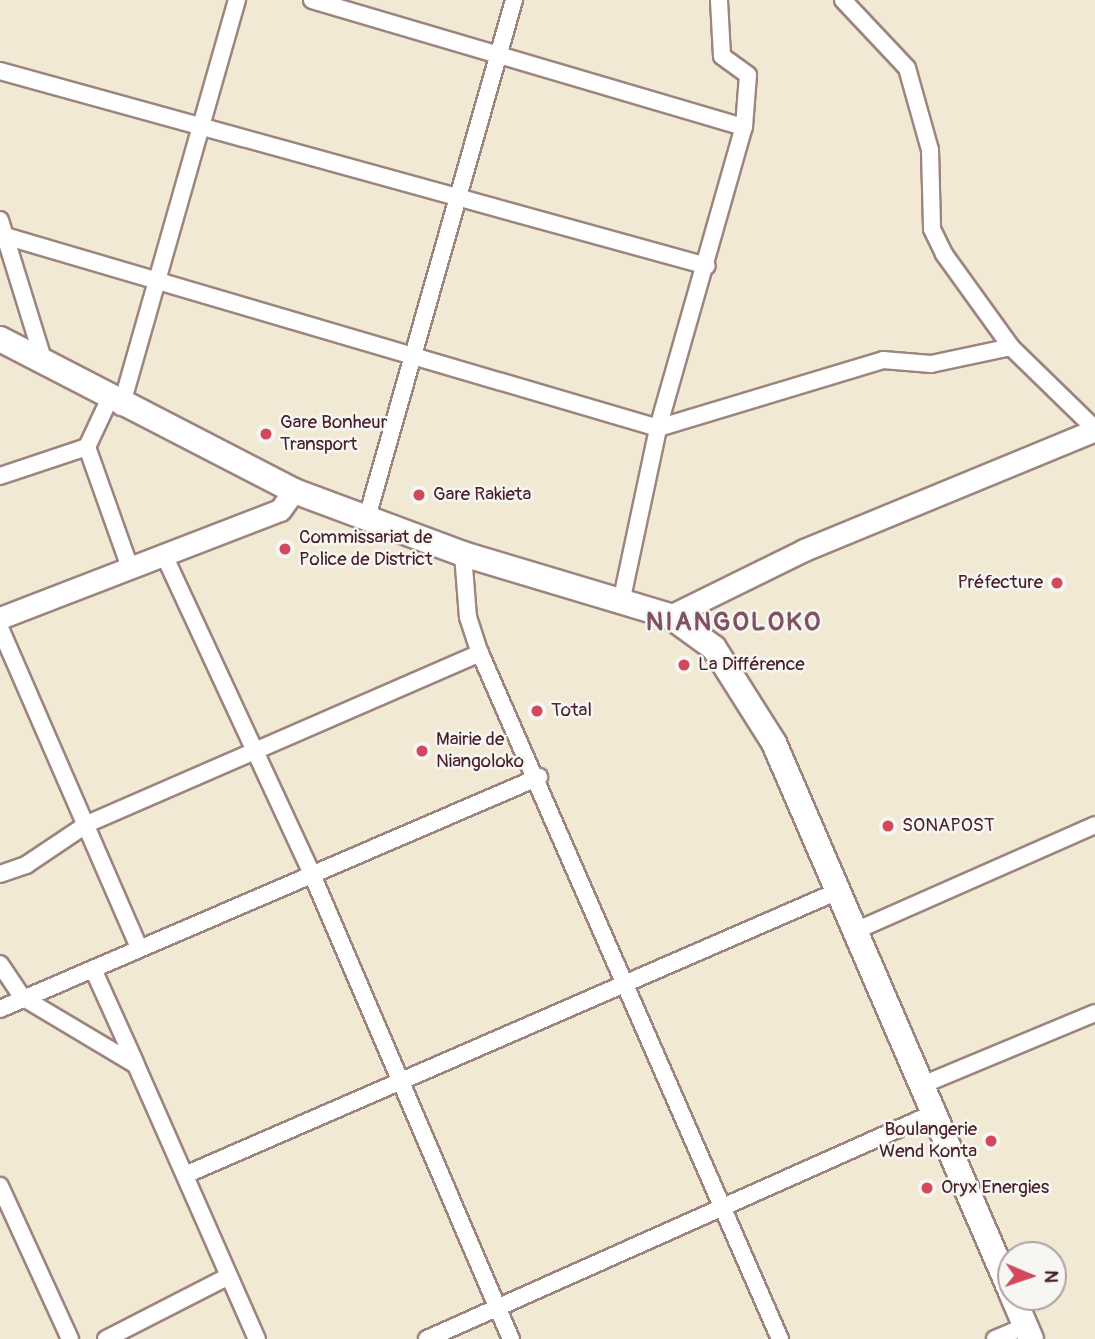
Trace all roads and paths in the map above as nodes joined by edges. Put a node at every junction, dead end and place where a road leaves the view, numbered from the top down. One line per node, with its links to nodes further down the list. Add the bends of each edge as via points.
1 (237, 0): 8 (street)
2 (312, 0): 6 (street)
3 (514, 0): 6 (street)
4 (719, 0): 9 (street, via 722,56 748,75)
5 (843, 0): 15 (street, via 907,68 930,150 932,229)
6 (499, 55): 9 (street); 10 (street)
7 (0, 71): 8 (street)
8 (201, 127): 10 (street); 13 (street)
9 (744, 127): 12 (street)
10 (460, 198): 12 (street); 16 (street)
11 (2, 228): 13 (street); 17 (street)
12 (707, 266): 19 (street)
13 (158, 278): 16 (street); 18 (street)
14 (0, 339): 17 (highway)
15 (1011, 347): 19 (street, via 931,364 883,360); 20 (street)
16 (417, 352): 19 (street); 24 (street)
17 (45, 365): 18 (highway)
18 (115, 404): 21 (street); 23 (highway)
19 (658, 428): 28 (street)
20 (1095, 430): 29 (main road, via 804,550)
21 (87, 447): 22 (street); 27 (street)
22 (0, 477)
23 (294, 491): 24 (highway); 26 (main road, via 280,510)
24 (366, 521): 25 (highway)
25 (463, 554): 28 (highway); 32 (street, via 468,617)
26 (164, 555): 27 (main road); 33 (street)
27 (130, 568): 30 (main road)
28 (622, 598): 29 (highway)
29 (670, 616): 39 (highway, via 714,648 733,672 774,743)
30 (0, 618)
31 (0, 628): 35 (street)
32 (480, 653): 33 (street); 34 (street)
33 (255, 752): 35 (street); 37 (street)
34 (539, 777): 37 (street); 44 (street)
35 (87, 824): 38 (street, via 26,865); 41 (street)
36 (1095, 825): 40 (street)
37 (311, 872): 41 (street); 49 (street)
38 (0, 874)
39 (838, 891): 40 (highway); 44 (street)
40 (855, 931): 50 (highway)
41 (139, 948): 43 (street)
42 (0, 964): 45 (street)
43 (93, 969): 45 (street); 48 (street)
44 (627, 983): 49 (street); 54 (street)
45 (22, 997): 46 (street); 48 (street)
46 (0, 1009)
47 (1095, 1013): 50 (street)
48 (136, 1065): 52 (street)
49 (401, 1081): 52 (street); 57 (street)
50 (922, 1085): 51 (highway)
51 (934, 1113): 54 (street); 55 (highway)
52 (185, 1175): 56 (street)
53 (0, 1186): 60 (street)
54 (723, 1206): 57 (street); 65 (street)
55 (997, 1259)
56 (229, 1276): 61 (street); 62 (street)
57 (497, 1307): 63 (street); 64 (street)
58 (1019, 1311): 59 (highway)
59 (1029, 1332): 66 (street)
60 (70, 1339)
61 (106, 1339)
62 (257, 1339)
63 (427, 1339)
64 (511, 1339)
65 (780, 1339)
66 (995, 1339)

